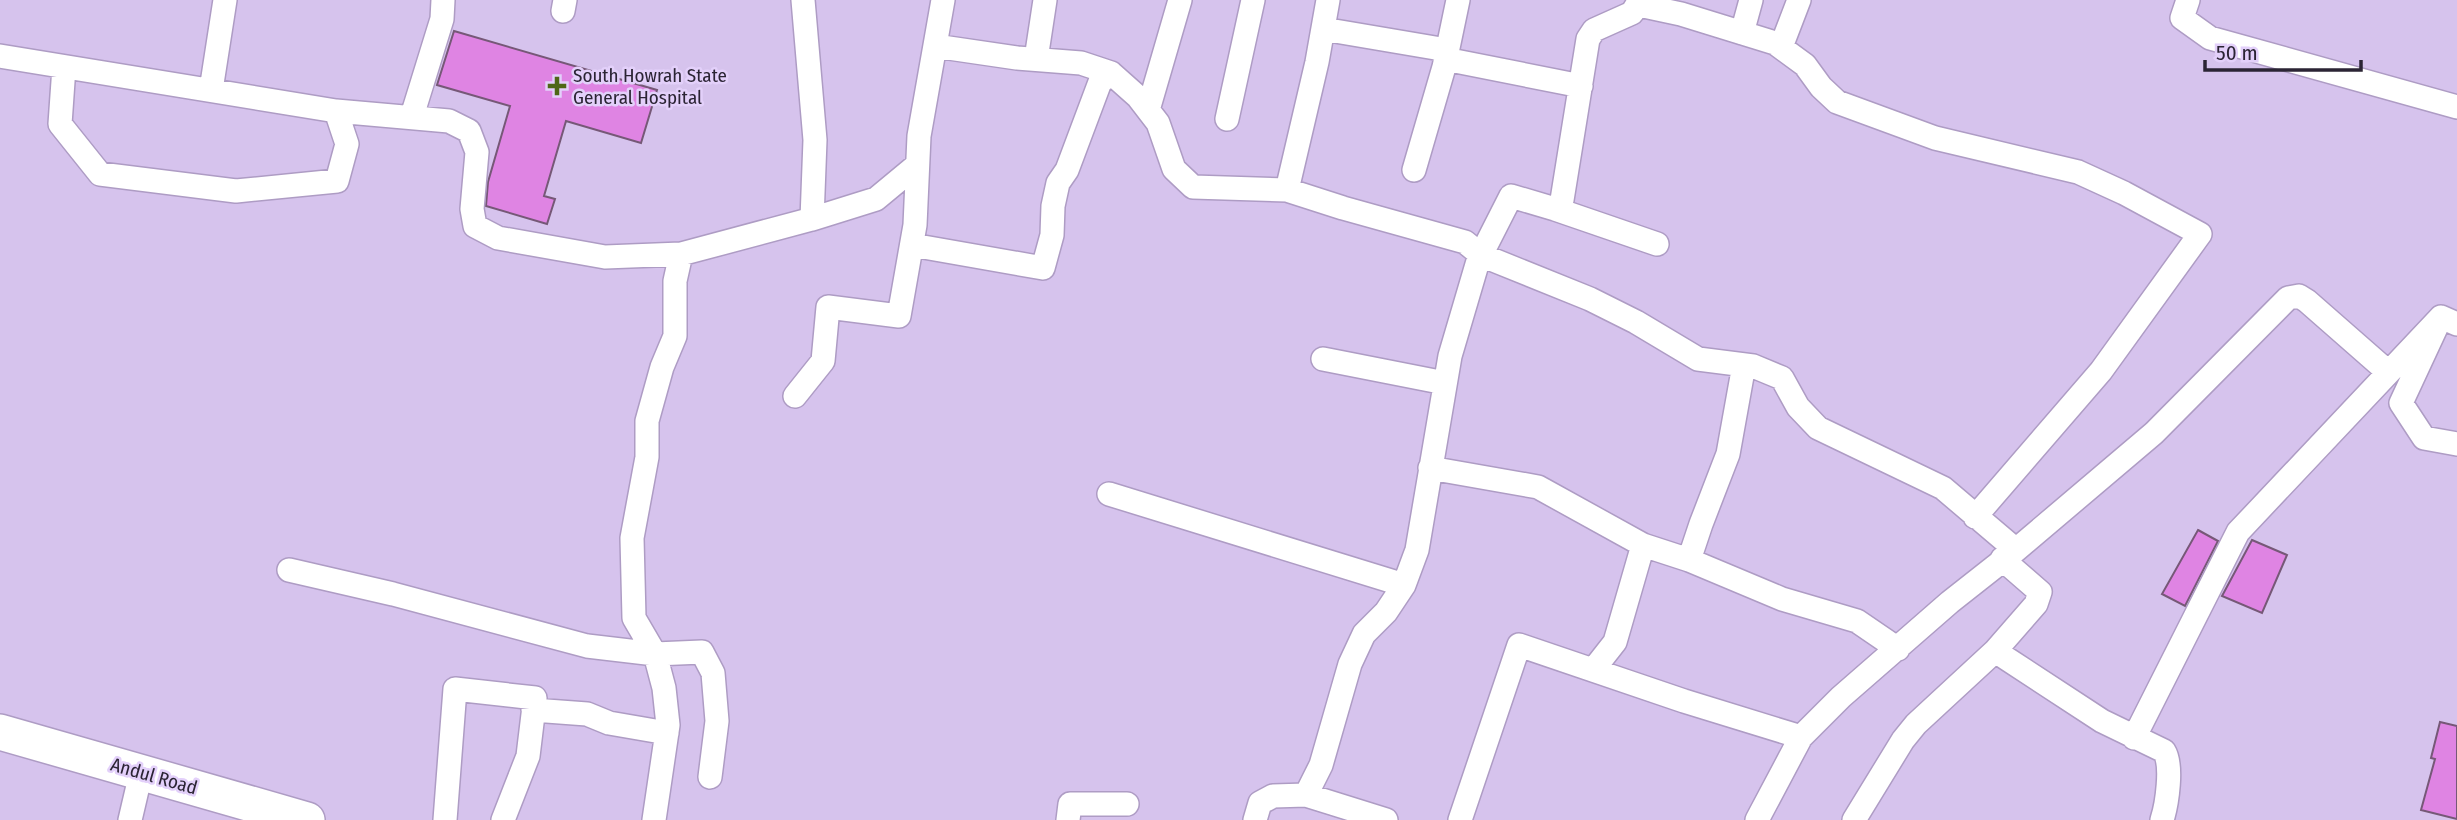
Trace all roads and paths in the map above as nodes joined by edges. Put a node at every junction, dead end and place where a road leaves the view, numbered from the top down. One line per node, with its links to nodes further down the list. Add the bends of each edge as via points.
1 (225, 0): 24 (street)
2 (443, 0): 28 (street, via 442,19)
3 (803, 0): 34 (street, via 815,140)
4 (943, 0): 16 (street)
5 (1045, 0): 20 (street)
6 (1180, 0): 26 (street)
7 (1253, 0): 29 (street)
8 (1328, 0): 14 (street)
9 (1458, 0): 18 (street)
10 (1751, 0): 15 (street)
11 (1799, 0): 17 (street)
12 (2188, 0): 25 (street, via 2182,18 2210,38)
13 (1640, 2): 15 (street); 23 (street, via 1632,13 1594,30 1588,40)
14 (1323, 29): 18 (street); 32 (street)
15 (1742, 33): 17 (street)
16 (935, 46): 20 (street); 30 (street)
17 (1781, 47): 48 (street, via 1805,65 1837,102 1935,138 2078,172 2200,234 2101,371)
18 (1446, 54): 23 (street); 31 (street)
19 (0, 56): 21 (street)
20 (1035, 60): 22 (street, via 1081,63)
21 (64, 67): 24 (street); 27 (street, via 60,124 100,174 236,191 337,181 347,144)
22 (1111, 73): 26 (street); 36 (street, via 1100,82 1058,183 1043,268)
23 (1581, 86): 33 (street, via 1562,200)
24 (211, 90): 27 (street)
25 (2455, 101)
26 (1148, 110): 32 (street, via 1158,123 1174,169 1193,187)
27 (336, 111): 28 (street)
28 (412, 116): 37 (street, via 449,121 469,131 477,152 475,226 498,238 605,257)
29 (1227, 119)
30 (918, 165): 34 (street, via 876,198); 36 (street)
31 (1414, 170)
32 (1287, 190): 38 (street, via 1465,242)
33 (1555, 209): 35 (street); 38 (street, via 1511,196)
34 (812, 219): 37 (street)
35 (1657, 244)
36 (912, 245): 44 (street, via 899,316 828,307 823,360)
37 (681, 254): 56 (street, via 675,281 675,336 647,421 647,457 632,538 635,618)
38 (1481, 255): 41 (street, via 1590,299 1698,359); 43 (street)
39 (2449, 320): 42 (street); 45 (street, via 2401,403 2424,438)
40 (1323, 359): 43 (street)
41 (1744, 365): 48 (street, via 1782,378 1798,407 1818,428 1943,488); 51 (street, via 1728,454)
42 (2388, 372): 50 (street, via 2307,301 2299,296 2288,298 2154,433); 62 (street, via 2238,532)
43 (1445, 383): 46 (street)
44 (795, 396)
45 (2457, 444)
46 (1430, 468): 49 (street, via 1538,487); 53 (street, via 1417,550)
47 (1109, 494): 53 (street)
48 (1975, 517): 50 (street)
49 (1643, 545): 51 (street); 57 (street, via 1615,642)
50 (2009, 555): 54 (street); 55 (street, via 2040,592 2036,604)
51 (1689, 559): 54 (street, via 1783,599 1857,621)
52 (289, 570): 56 (street, via 587,646)
53 (1404, 585): 65 (street, via 1364,634 1350,664 1321,765)
54 (1898, 649): 61 (street)
55 (1995, 651): 62 (street); 77 (street, via 1916,724)
56 (655, 654): 60 (street, via 664,688); 64 (street, via 702,652 713,673 717,721)
57 (1593, 670): 61 (street); 75 (street, via 1519,645)
58 (533, 710): 60 (street, via 587,714 609,723); 69 (street, via 535,698 455,689); 70 (street, via 528,756)
59 (0, 732): 63 (main road, Andul Road)
60 (667, 733): 71 (street)
61 (1801, 737): 76 (street)
62 (2134, 738): 78 (street, via 2168,757)
63 (141, 773): 67 (street); 68 (main road, Andul Road)
64 (710, 777)
65 (1306, 795): 73 (street, via 1273,796 1261,803); 74 (street)
66 (1126, 804): 72 (street, via 1070,804)
67 (130, 820)
68 (307, 820)
69 (445, 820)
70 (503, 820)
71 (654, 820)
72 (1068, 820)
73 (1255, 820)
74 (1386, 820)
75 (1460, 820)
76 (1757, 820)
77 (1854, 820)
78 (2162, 820)

